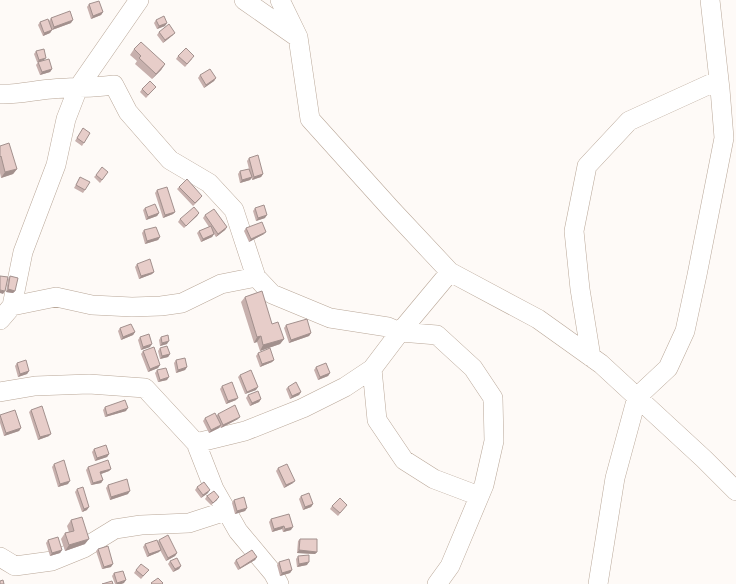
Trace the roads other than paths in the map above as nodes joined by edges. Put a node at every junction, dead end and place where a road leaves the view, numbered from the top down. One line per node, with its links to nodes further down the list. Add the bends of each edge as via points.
1 (139, 0): 7 (street)
2 (244, 0): 5 (street)
3 (280, 0): 5 (street)
4 (710, 0): 6 (street)
5 (298, 37): 11 (street, via 310,119)
6 (719, 80): 10 (street, via 724,138); 15 (street, via 629,121 588,166 574,231)
7 (78, 88): 8 (street); 12 (street, via 114,85 128,112 170,160 208,183 234,210); 13 (street, via 66,119 56,165 23,252)
8 (0, 94)
9 (736, 143): 10 (street)
10 (720, 156): 18 (street, via 685,331 668,368)
11 (450, 272): 14 (street); 15 (street, via 538,319)
12 (256, 277): 13 (street, via 221,284 182,303 132,308 92,305 56,297); 14 (street, via 272,294 330,318 388,327)
13 (6, 313)
14 (400, 332): 16 (street); 21 (street, via 437,335 473,368 493,398 494,441)
15 (591, 357): 18 (street)
16 (372, 370): 19 (street, via 345,388 303,408 246,431); 21 (street, via 377,420 404,460 434,480)
17 (0, 392): 19 (street, via 35,386 89,384 145,388)
18 (637, 397): 20 (street); 26 (street, via 615,478)
19 (196, 443): 22 (street, via 214,489)
20 (736, 492)
21 (479, 496): 25 (street, via 450,566)
22 (226, 511): 23 (street, via 189,523 115,529 84,548 52,561 14,566); 24 (street, via 238,531)
23 (0, 557)
24 (279, 584)
25 (438, 584)
26 (598, 584)

